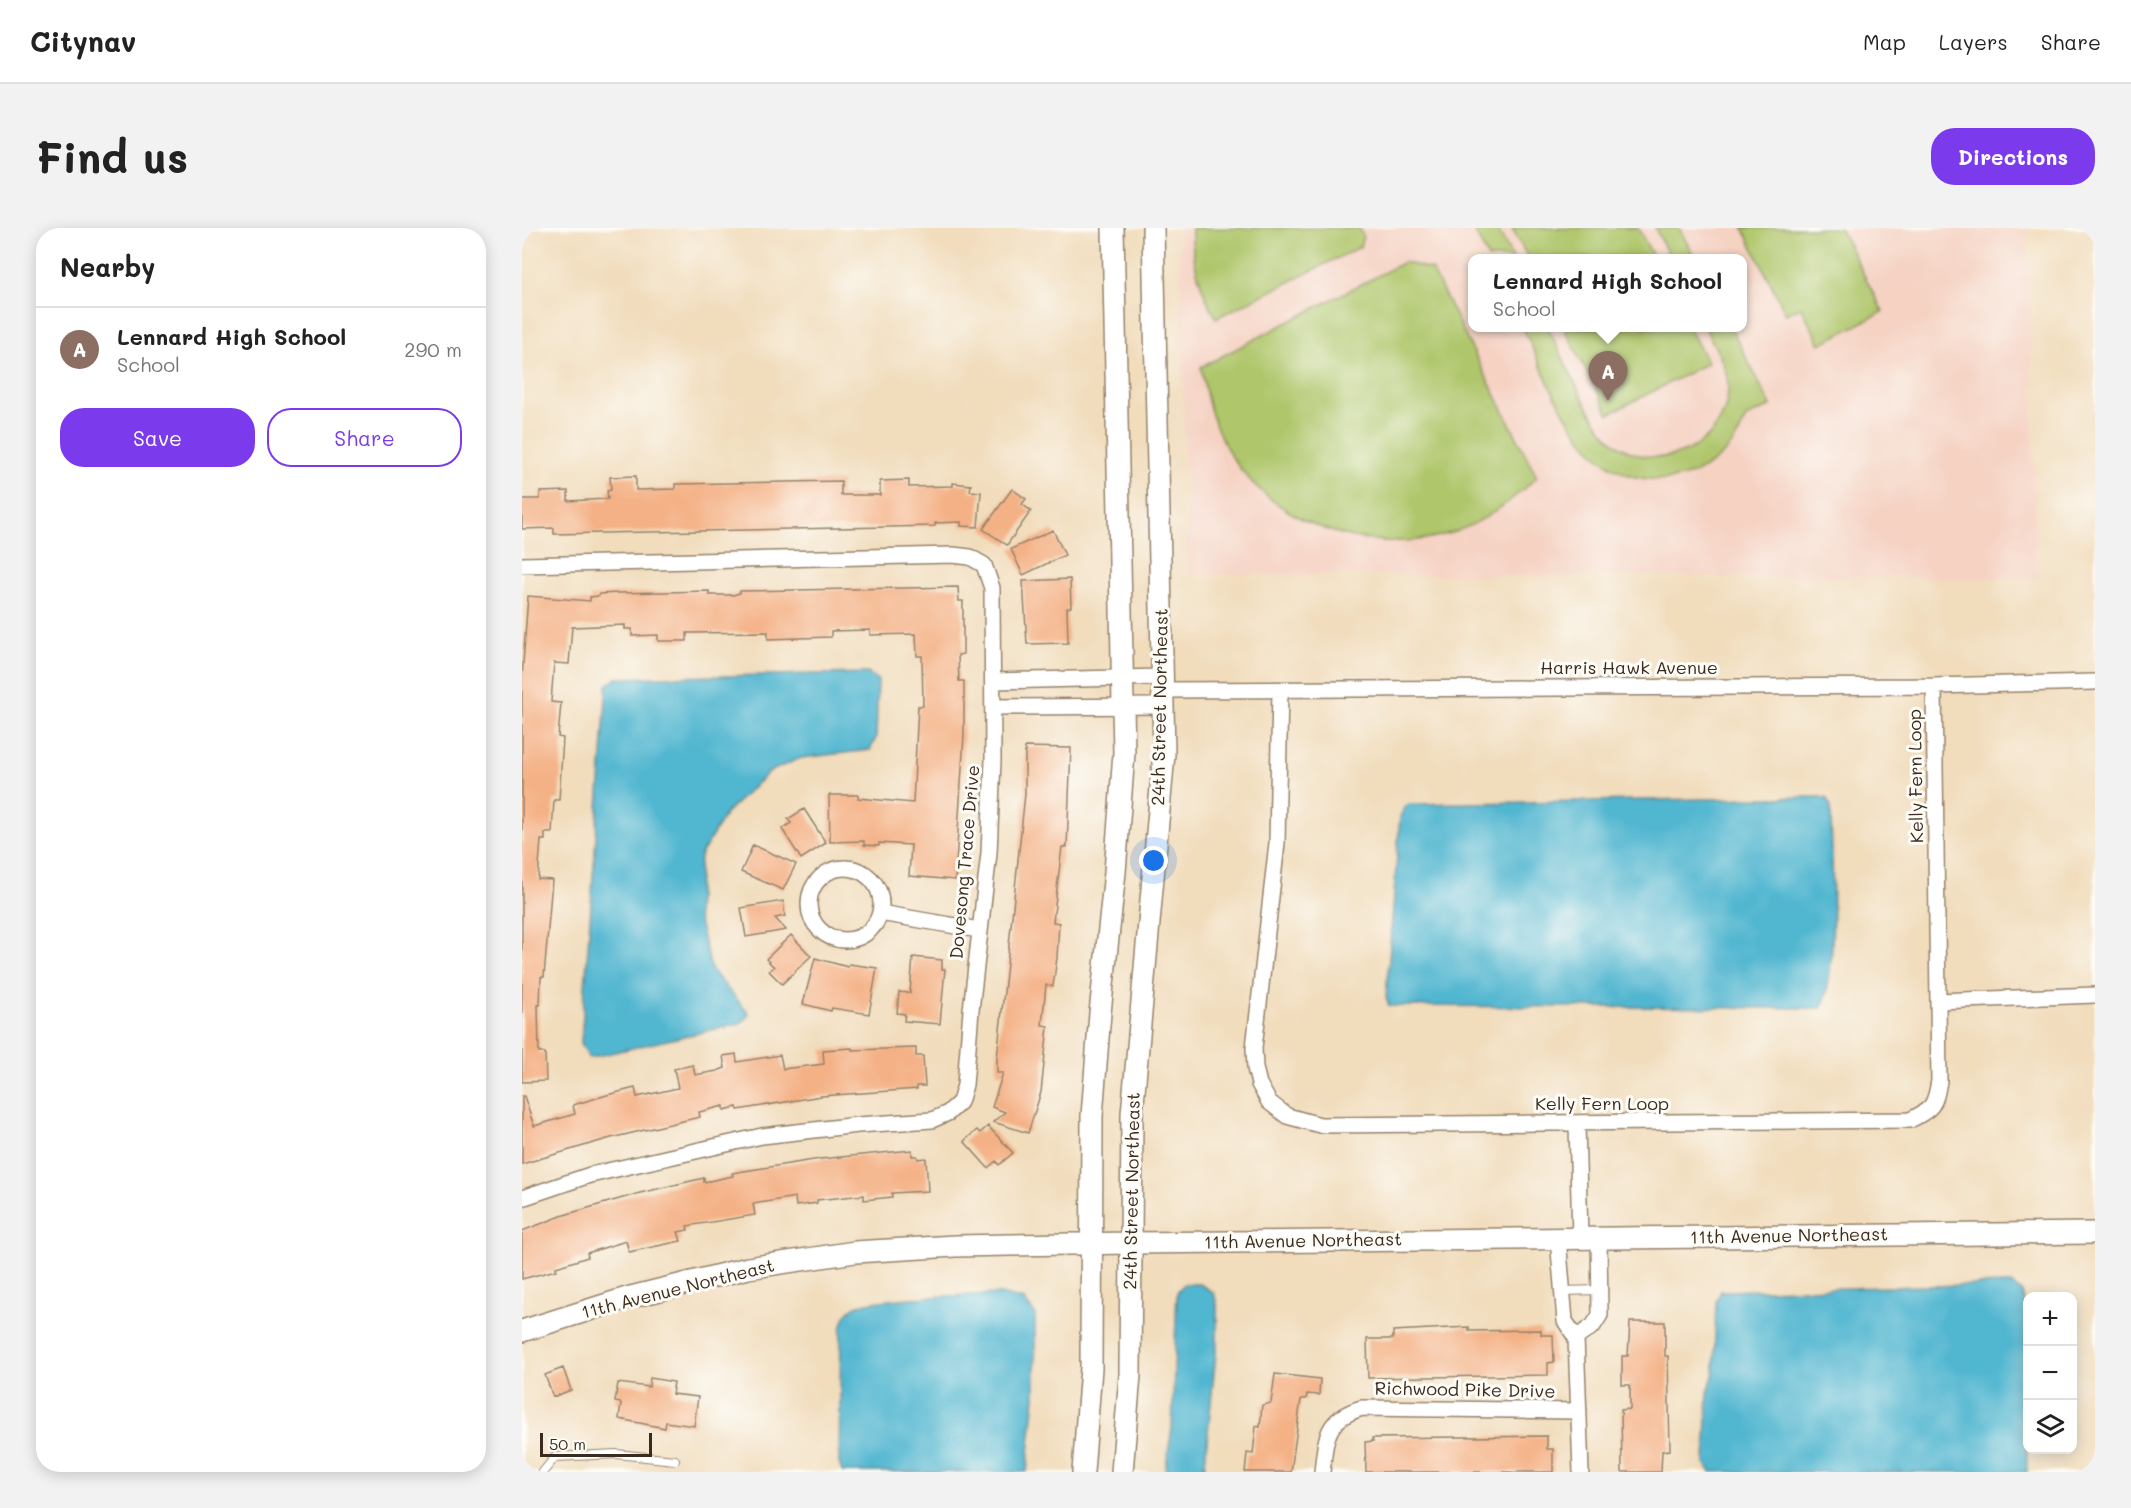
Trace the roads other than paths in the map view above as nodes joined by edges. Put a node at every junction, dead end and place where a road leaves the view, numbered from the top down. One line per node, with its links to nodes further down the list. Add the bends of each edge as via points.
1 (1113, 228): 4 (street, 24th Street Northeast)
2 (1153, 228): 9 (street, 24th Street Northeast)
3 (522, 565): 5 (street, Dovesong Trace Drive, via 970,557 984,565 992,588)
4 (1123, 679): 5 (street); 9 (street); 10 (street, 24th Street Northeast)
5 (993, 681): 11 (street, Dovesong Trace Drive)
6 (2095, 682): 7 (street, Harris Hawk Avenue)
7 (1934, 686): 8 (street, Harris Hawk Avenue); 15 (street, Kelly Fern Loop)
8 (1280, 690): 9 (street, Harris Hawk Avenue); 16 (street, Kelly Fern Loop, via 1277,843 1254,1048 1259,1084 1269,1102 1287,1116 1320,1125)
9 (1163, 691): 10 (street); 21 (street, 24th Street Northeast, via 1164,754 1132,1114)
10 (1124, 706): 11 (street); 22 (street, 24th Street Northeast, via 1116,872 1092,1116)
11 (993, 707): 13 (street, Dovesong Trace Drive, via 989,853)
12 (880, 914): 12 (street, via 878,890 872,880 852,868 829,871 819,878 809,899 813,922 832,937 855,938 866,933); 13 (street)
13 (979, 930): 17 (street, Dovesong Trace Drive, via 965,1085 960,1102 948,1113 932,1120 762,1136 590,1175)
14 (2095, 995): 15 (street)
15 (1938, 1001): 16 (street, Kelly Fern Loop, via 1936,1102 1910,1120)
16 (1577, 1124): 20 (street)
17 (522, 1198)
18 (2095, 1233): 20 (street, 11th Avenue Northeast)
19 (1558, 1238): 20 (street, 11th Avenue Northeast); 21 (street, 11th Avenue Northeast); 24 (street)
20 (1589, 1238): 23 (street)
21 (1131, 1243): 22 (street, 11th Avenue Northeast); 31 (street, 24th Street Northeast, via 1130,1375)
22 (1093, 1244): 25 (street, 11th Avenue Northeast, via 855,1252 748,1268 627,1298); 30 (street, 24th Street Northeast, via 1091,1368)
23 (1600, 1290): 24 (lane); 26 (street, via 1600,1315 1593,1326)
24 (1562, 1291): 26 (street, via 1565,1321)
25 (522, 1331)
26 (1576, 1338): 27 (street)
27 (1580, 1411): 32 (street, Richwood Pike Drive, via 1362,1408 1333,1423 1325,1442); 33 (street)
28 (675, 1460): 29 (lane, via 616,1454 555,1456)
29 (543, 1472)
30 (1083, 1472)
31 (1122, 1472)
32 (1322, 1472)
33 (1581, 1472)

